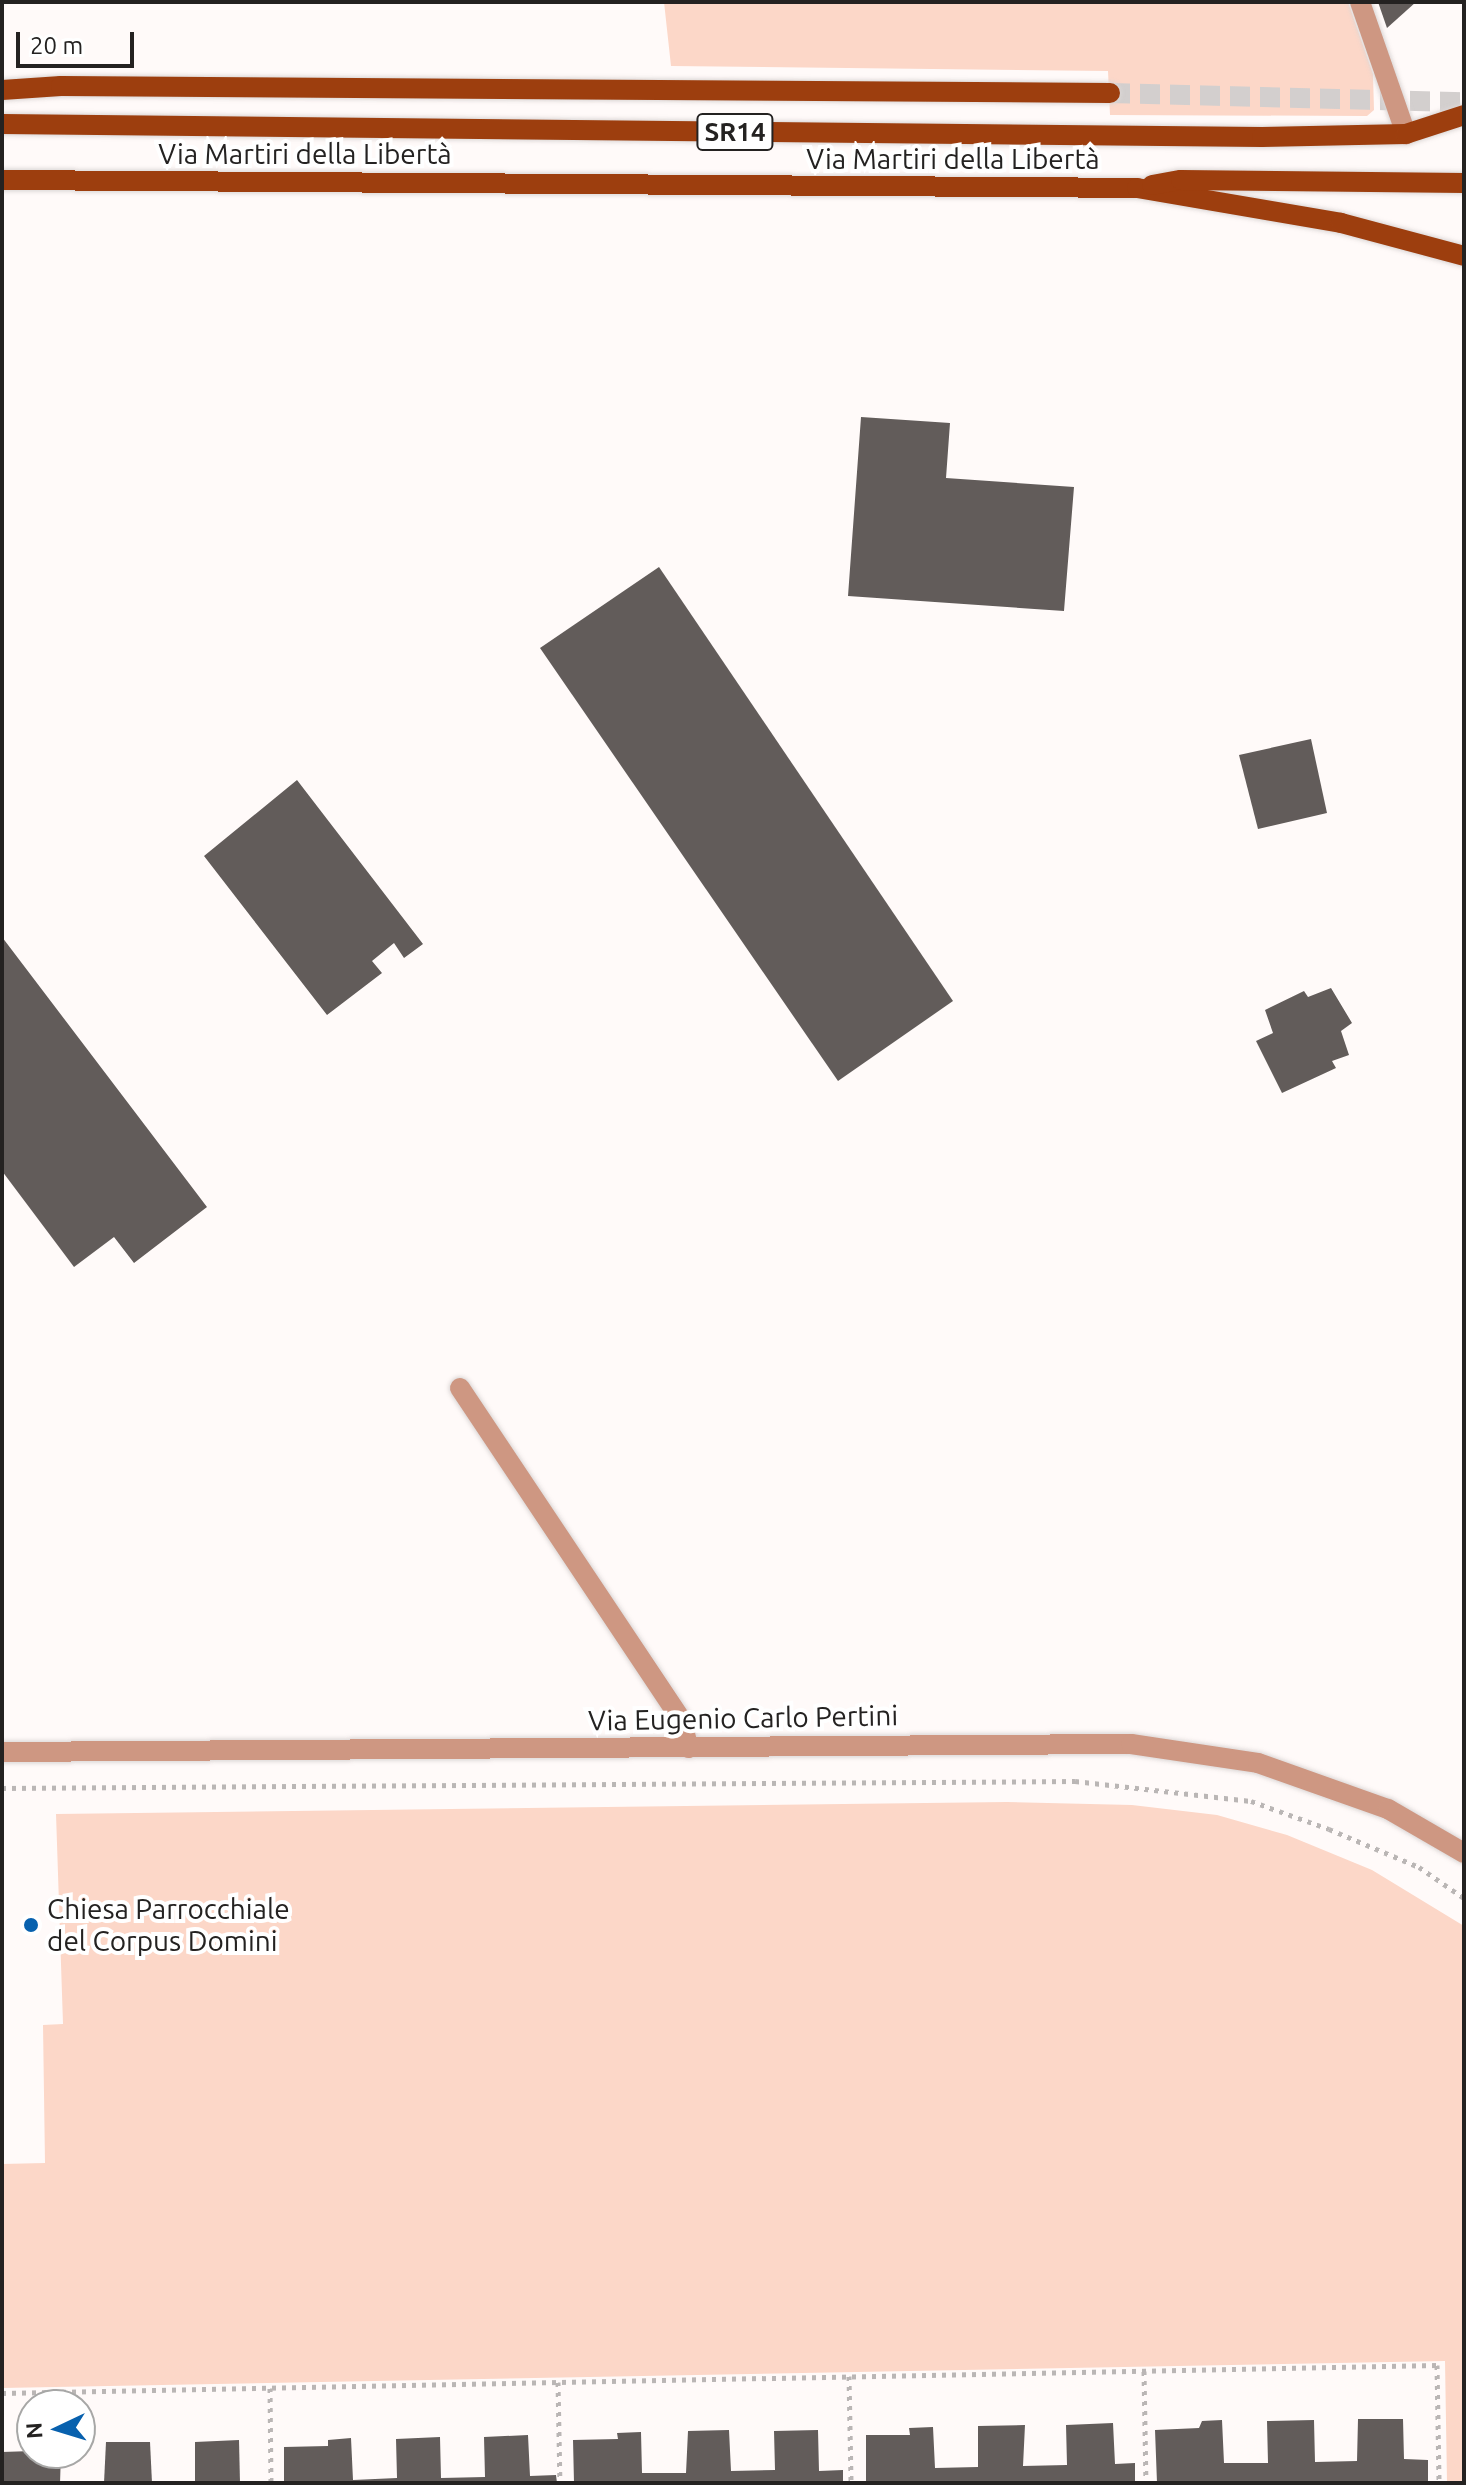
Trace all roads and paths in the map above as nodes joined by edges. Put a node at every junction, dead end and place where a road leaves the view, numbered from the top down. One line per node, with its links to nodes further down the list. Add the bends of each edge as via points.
1 (1360, 2): 6 (street)
2 (2, 90): 3 (main road, SR14, via 77,86)
3 (1110, 93)
4 (1464, 115): 6 (main road, Via Martiri della Libertà / SR14)
5 (2, 124): 6 (main road, Via Martiri della Libertà / SR14, via 1097,137)
6 (1406, 134)
7 (2, 180): 9 (main road, Via Martiri della Libertà / SR14)
8 (1464, 183): 9 (main road, SR14, via 1181,180)
9 (1137, 188): 10 (main road, Via Martiri della Libertà / SR14, via 1341,223)
10 (1464, 256)
11 (460, 1388): 12 (street, via 681,1719)
12 (689, 1748): 13 (street, Via Eugenio Carlo Pertini); 15 (street, Via Eugenio Carlo Pertini, via 947,1743 1186,1749 1258,1763 1327,1785 1388,1809)
13 (2, 1752)
14 (2, 1788): 16 (path, via 1075,1781 1251,1801 1419,1867)
15 (1464, 1853)
16 (1464, 1898)
17 (1144, 2371): 18 (path); 25 (path); 26 (path, via 1437,2365)
18 (849, 2376): 19 (path); 24 (path)
19 (558, 2382): 20 (path); 23 (path)
20 (270, 2388): 21 (path); 22 (path)
21 (2, 2393)
22 (271, 2483)
23 (560, 2483)
24 (851, 2483)
25 (1146, 2483)
26 (1439, 2483)

